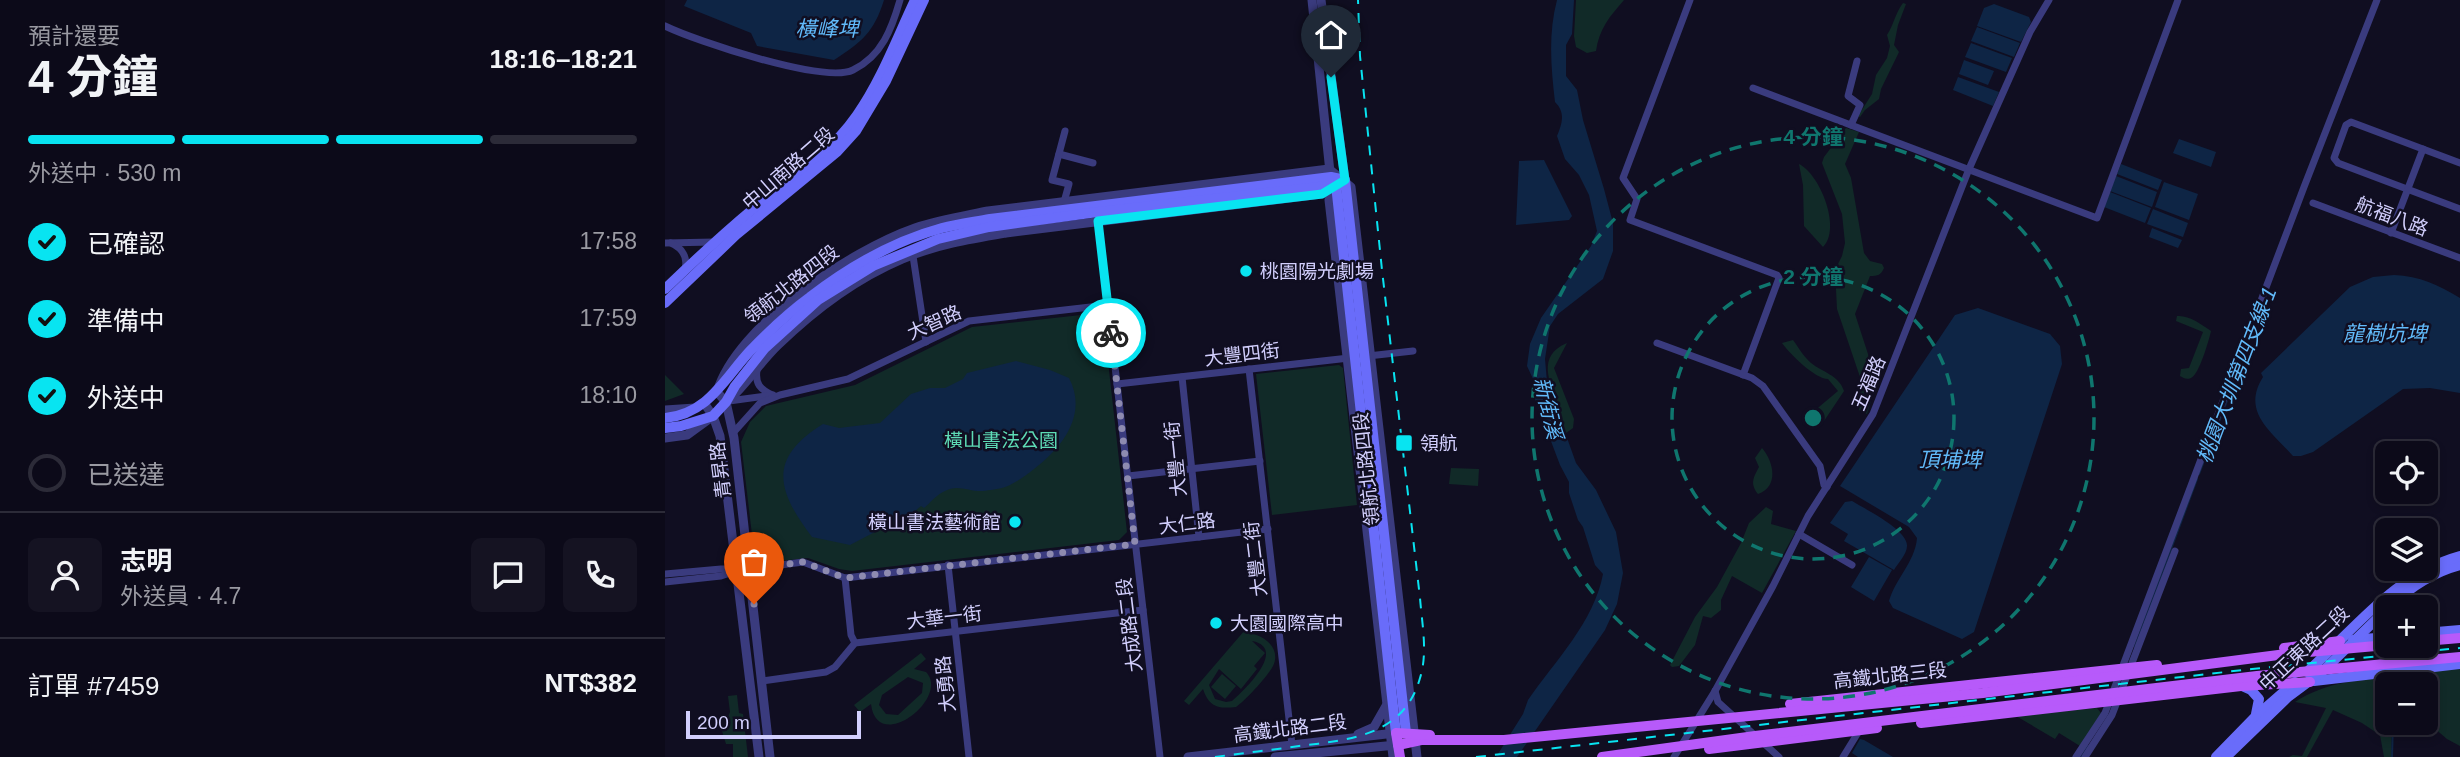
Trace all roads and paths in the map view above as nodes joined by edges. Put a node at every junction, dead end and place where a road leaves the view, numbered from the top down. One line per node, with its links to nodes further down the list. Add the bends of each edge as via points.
1 (900, 0): 10 (street, via 887,38 873,56 852,71 828,74 780,64)
2 (915, 0): 28 (main road, 中山南路二段, via 852,121 814,161)
3 (924, 0): 29 (main road, 中山南路二段, via 886,81 856,131)
4 (1312, 0): 20 (street)
5 (1321, 0): 20 (street)
6 (1690, 0): 44 (street, via 1623,178 1637,199 1630,220 1779,278)
7 (2049, 0): 19 (street, 五福路)
8 (2178, 0): 19 (street, via 2097,218)
9 (2377, 0): 98 (street)
10 (665, 26)
11 (1857, 61): 13 (street, via 1848,96 1860,105)
12 (1753, 88): 13 (street)
13 (1851, 125): 19 (street)
14 (1065, 131): 16 (street)
15 (2423, 149): 18 (street); 21 (street); 21 (street, via 2351,122 2346,125 2335,155 2338,163)
16 (1059, 154): 17 (street); 23 (street, via 1052,180 1069,184)
17 (1093, 163)
18 (2460, 163)
19 (1969, 169): 60 (street, 五福路, via 1873,415)
20 (1335, 178): 22 (street); 25 (main road, 領航北路四段); 25 (street, 領航北路四段); 41 (main road, 領航北路四段)
21 (2407, 189): 26 (street); 27 (street)
22 (1325, 197): 25 (street, 領航北路四段); 41 (street, 領航北路四段)
23 (1065, 202): 25 (street, 領航北路四段); 47 (street, 領航北路四段, via 948,219 914,229 841,264 745,344 722,374)
24 (2313, 203): 27 (street, 航福八路)
25 (1097, 209): 32 (street, 領航北路四段); 37 (street, 大成路二段); 47 (main road, 領航北路四段, via 942,228 874,255 784,317); 49 (main road, 領航北路四段, via 966,232 873,266 797,318 765,348)
26 (2460, 209)
27 (2392, 233): 33 (street, 航福八路)
28 (715, 242): 29 (street); 30 (street); 34 (main road, 中山南路二段)
29 (729, 242): 36 (main road, 中山南路二段)
30 (668, 243): 34 (street, via 683,252)
31 (2460, 248): 33 (street)
32 (913, 256): 38 (street); 42 (street, 領航北路四段, via 840,293 808,316)
33 (2458, 258)
34 (685, 270): 35 (main road, 中山南路二段)
35 (665, 289)
36 (665, 303)
37 (1108, 305): 38 (street, 大智路, via 969,321); 46 (street, 大成路二段)
38 (926, 342): 48 (street, 大智路, via 848,379)
39 (1657, 343): 44 (street)
40 (1413, 351): 41 (street, 大豐四街)
41 (1359, 357): 43 (street, 大豐四街); 102 (street, 領航北路四段); 110 (main road, 領航北路四段); 110 (street, 領航北路四段)
42 (758, 367): 48 (street, via 759,386); 49 (street, 領航北路四段)
43 (1249, 369): 45 (street, 大豐四街); 57 (street, 大豐二街)
44 (1743, 375): 60 (street, via 1763,386 1820,466)
45 (1182, 377): 46 (street, 大豐四街); 58 (street, 大豐一街)
46 (1117, 384): 59 (street, 大成路二段)
47 (717, 392): 49 (street, 青昇路); 50 (main road)
48 (777, 395): 49 (street, 大智路); 55 (street, 大智路, via 758,404)
49 (726, 402): 52 (main road, 領航北路四段); 55 (street, 青昇路)
50 (699, 406): 51 (street); 52 (street, 青昇路); 53 (main road)
51 (665, 410)
52 (713, 416): 54 (main road); 56 (street, via 687,435); 71 (street, 青昇路, via 720,436)
53 (665, 418)
54 (665, 428)
55 (733, 433): 70 (street, 青昇路)
56 (665, 438)
57 (1260, 461): 58 (street); 61 (street, 大豐二街)
58 (1191, 469): 59 (street); 63 (street, 大豐一街)
59 (1128, 476): 64 (street, 大成路二段)
60 (1827, 487): 62 (street, 五福路)
61 (1268, 529): 63 (street, 大仁路); 112 (street, 大豐二街)
62 (1799, 534): 68 (street); 100 (street, 五福路)
63 (1199, 537): 64 (street, 大仁路)
64 (1135, 544): 67 (street, 大仁路); 76 (street, 大成路二段)
65 (2175, 551): 98 (street)
66 (2460, 556): 86 (main road, 中正東路二段, via 2441,561 2392,590)
67 (949, 565): 73 (street, 大仁路); 79 (street, 大勇路)
68 (1852, 565)
69 (2460, 565): 75 (main road, 中正東路二段, via 2442,570)
70 (750, 569): 71 (street, 大仁路); 73 (street, 大仁路, via 803,562); 95 (street, 青昇路)
71 (737, 570): 72 (street); 74 (street); 114 (street, 青昇路)
72 (665, 574)
73 (845, 578): 85 (street)
74 (665, 582)
75 (2404, 595)
76 (1143, 610): 79 (street, 大華一街); 117 (street, 大成路二段)
77 (2375, 620): 83 (main road, 中正東路二段)
78 (2460, 630): 80 (main road)
79 (955, 631): 85 (street, 大華一街); 116 (street, 大勇路)
80 (2438, 632)
81 (2375, 636): 83 (main road, 高鐵北路三段)
82 (2460, 638): 84 (main road)
83 (2354, 639): 86 (main road, 高鐵北路三段)
84 (2438, 640)
85 (855, 643): 95 (street, via 826,672)
86 (2343, 645): 87 (main road, 高鐵北路三段); 88 (main road, 高鐵北路三段); 90 (main road, 高鐵北路三段); 93 (main road, 中正東路二段)
87 (2375, 645)
88 (2330, 651): 91 (main road, 高鐵北路三段); 94 (main road, 中正東路二段)
89 (2460, 657): 93 (main road, 高鐵北路三段)
90 (2189, 662): 91 (main road); 98 (main road, 高鐵北路三段)
91 (2211, 664): 98 (main road, 高鐵北路三段)
92 (2460, 664): 94 (main road, 高鐵北路三段)
93 (2323, 671): 94 (main road, 高鐵北路三段)
94 (2309, 677): 97 (main road, 高鐵北路三段); 98 (main road, 高鐵北路三段); 131 (main road, 中正東路二段)
95 (762, 681): 115 (street, 青昇路)
96 (1997, 682): 98 (main road, 高鐵北路三段); 101 (main road); 104 (main road, 高鐵北路三段)
97 (2294, 683): 99 (main road, 高鐵北路三段); 106 (main road, 中正東路二段)
98 (2120, 685): 99 (main road, 高鐵北路三段); 101 (main road, 高鐵北路三段); 103 (main road, 高鐵北路三段); 107 (main road, 高鐵北路三段); 128 (street); 129 (street, via 2112,715)
99 (2241, 686): 106 (main road, via 2259,699)
100 (1716, 691): 104 (street, via 1718,702); 105 (street, 五福路)
101 (1955, 695): 104 (main road, 高鐵北路三段)
102 (1386, 704): 109 (street, via 1374,727); 110 (street, 領航北路四段)
103 (2005, 706): 107 (main road); 111 (main road, 高鐵北路三段)
104 (1730, 714): 105 (main road, 高鐵北路三段); 111 (street)
105 (1699, 717): 110 (main road, 高鐵北路三段, via 1506,737); 113 (street, 五福路)
106 (2255, 717): 130 (main road, 中正東路二段)
107 (1968, 719): 108 (main road, 高鐵北路三段)
108 (1859, 731): 111 (main road, 高鐵北路三段); 127 (street)
109 (1349, 738): 110 (street, 高鐵北路二段); 112 (street, 高鐵北路二段)
110 (1402, 738): 119 (street, 高鐵北路二段); 120 (street, 領航北路四段); 121 (main road, 領航北路四段); 122 (main road, 領航北路四段); 123 (street, 領航北路四段)
111 (1758, 739): 113 (main road, 高鐵北路三段); 126 (street)
112 (1292, 745): 118 (street, 高鐵北路二段)
113 (1677, 751): 124 (main road, 高鐵北路三段); 125 (main road, 高鐵北路三段)
114 (759, 757)
115 (770, 757)
116 (969, 757)
117 (1160, 757)
118 (1188, 757)
119 (1275, 757)
120 (1393, 757)
121 (1399, 757)
122 (1409, 757)
123 (1417, 757)
124 (1602, 757)
125 (1640, 757)
126 (1779, 757)
127 (1843, 757)
128 (2076, 757)
129 (2085, 757)
130 (2216, 757)
131 (2226, 757)

